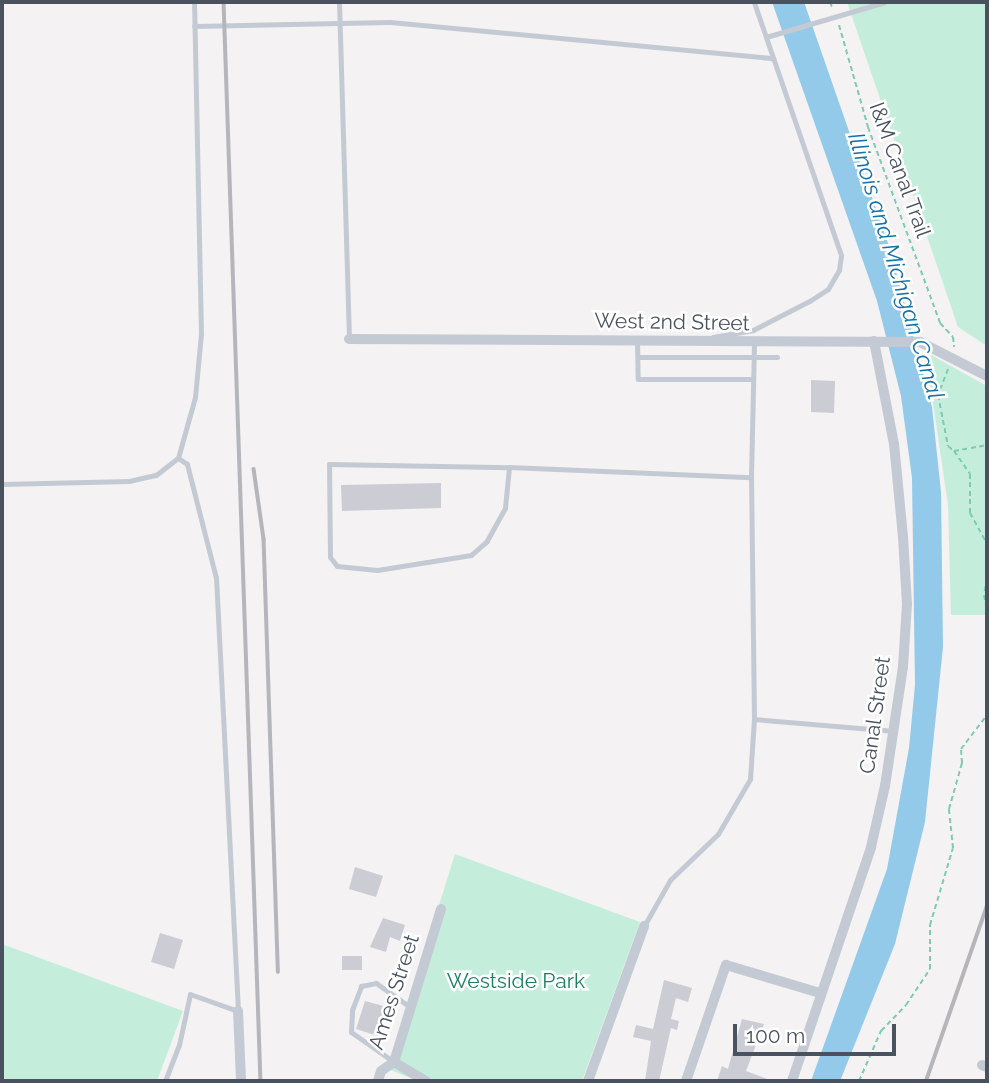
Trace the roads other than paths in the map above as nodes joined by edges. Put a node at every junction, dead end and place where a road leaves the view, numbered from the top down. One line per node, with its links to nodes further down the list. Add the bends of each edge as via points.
1 (194, 2): 6 (lane)
2 (339, 2): 5 (lane)
3 (754, 2): 7 (lane)
4 (885, 2): 7 (lane)
5 (340, 19): 6 (lane); 8 (lane); 9 (lane)
6 (194, 26): 19 (lane, via 201,334 195,397)
7 (766, 37): 8 (lane)
8 (773, 58): 11 (lane, via 841,255 839,270 828,289 753,330)
9 (349, 339): 10 (street, West 2nd Street)
10 (637, 340): 11 (street, West 2nd Street); 14 (lane)
11 (692, 340): 13 (street, West 2nd Street)
12 (874, 341): 13 (street, West 2nd Street); 17 (street, West 2nd Street, via 920,342); 24 (street, Canal Street, via 894,444 904,564 906,616)
13 (754, 342): 15 (lane)
14 (638, 357): 15 (lane); 18 (lane, via 638,379)
15 (753, 357): 16 (lane); 18 (lane)
16 (777, 357)
17 (987, 376)
18 (751, 379): 21 (lane)
19 (178, 458): 22 (lane, via 156,475 129,481); 29 (lane, via 187,464 216,578)
20 (509, 467): 20 (lane, via 505,508 487,541 471,555 377,570 337,566 330,557 328,464); 21 (lane)
21 (751, 477): 23 (lane)
22 (2, 484)
23 (754, 719): 24 (lane); 26 (lane, via 750,779 737,807 699,856 670,880)
24 (895, 731): 27 (street, Canal Street, via 871,846)
25 (441, 909): 28 (street, Ames Street)
26 (644, 926): 35 (street)
27 (820, 993): 36 (street, via 726,965); 37 (street, Canal Street)
28 (411, 1008): 30 (street, Ames Street); 30 (lane, via 376,983 361,986 352,1010 351,1032)
29 (238, 1011): 31 (lane, via 190,994 179,1045); 32 (street)
30 (394, 1062): 33 (street, Ames Street, via 381,1071); 34 (street)
31 (165, 1081)
32 (241, 1081)
33 (378, 1081)
34 (426, 1081)
35 (588, 1081)
36 (686, 1081)
37 (792, 1081)

